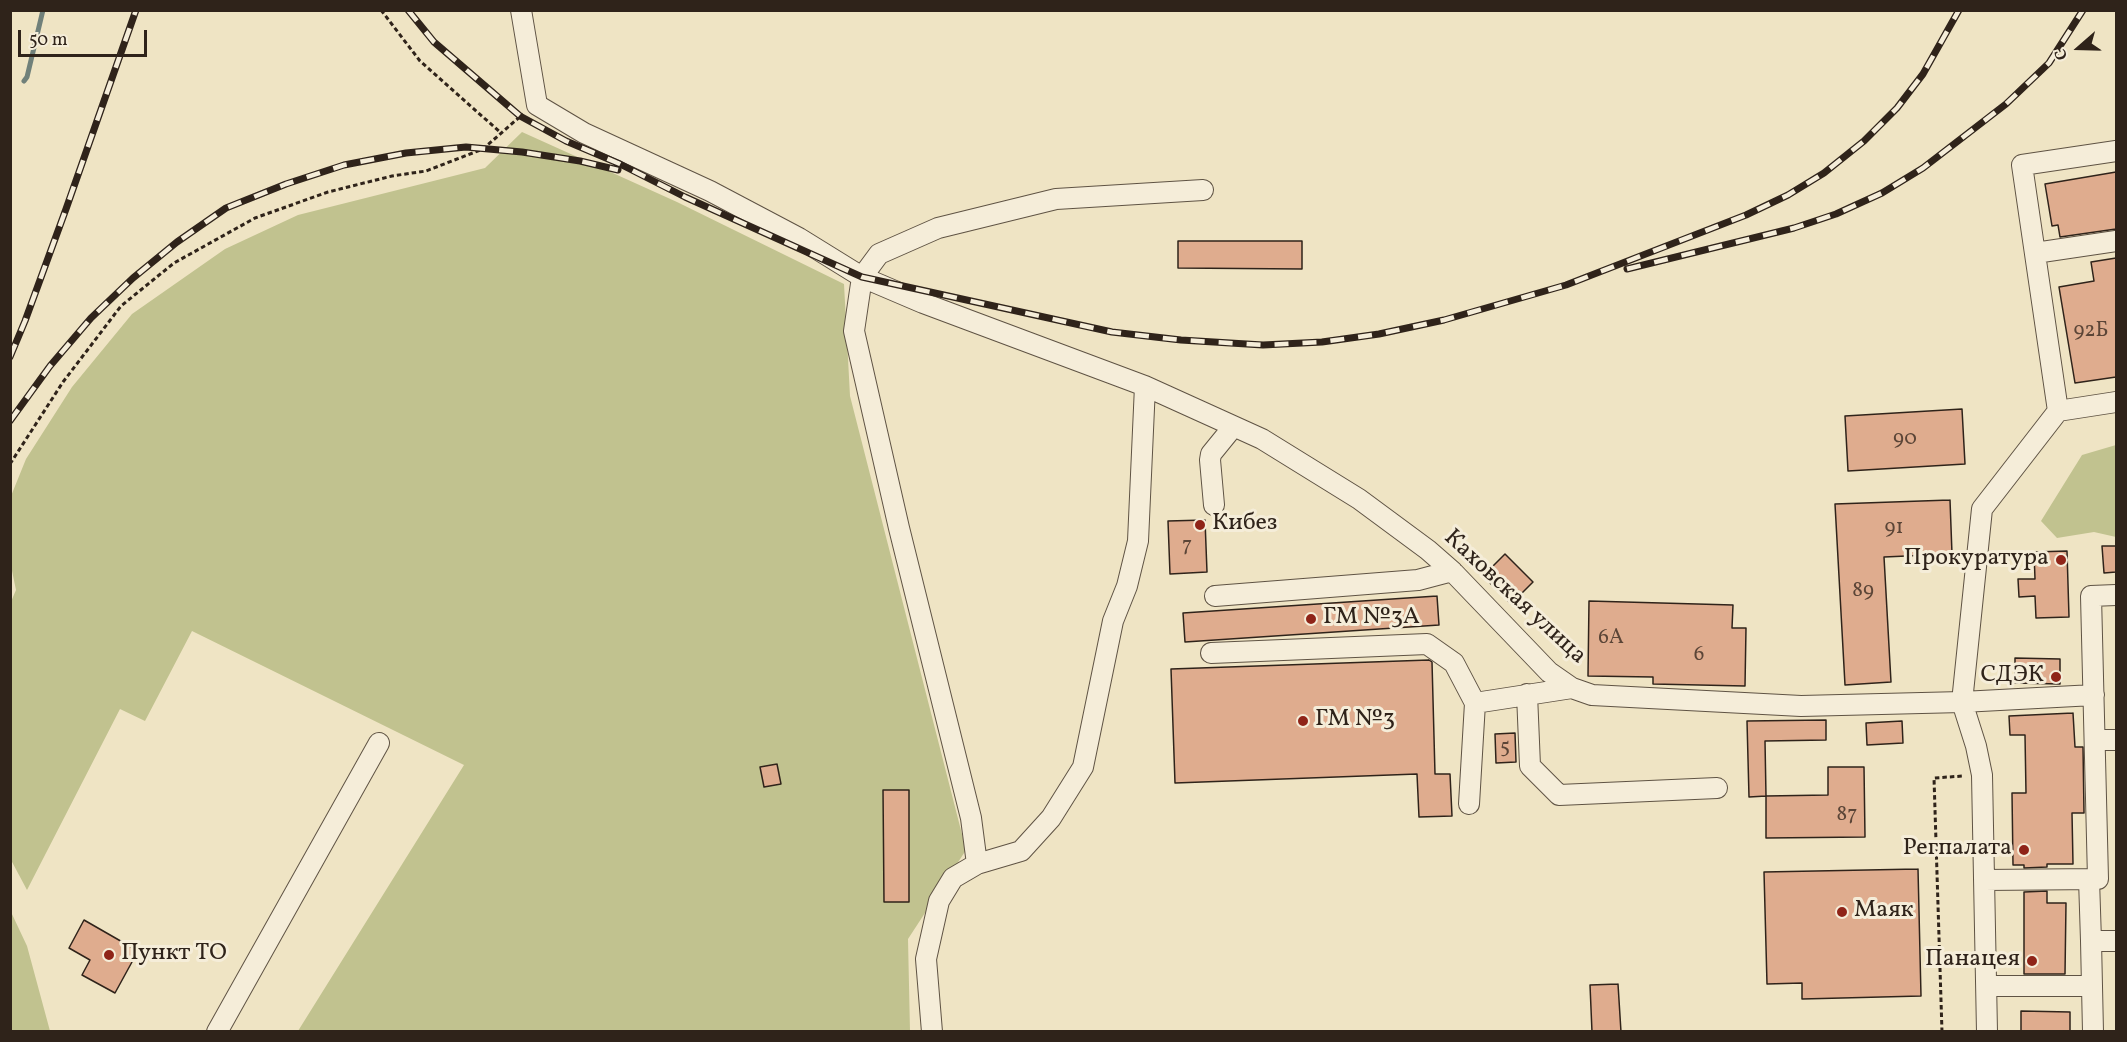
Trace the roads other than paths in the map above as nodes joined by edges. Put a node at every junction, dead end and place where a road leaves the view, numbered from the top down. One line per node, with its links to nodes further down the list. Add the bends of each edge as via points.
1 (521, 10): 6 (street, Каховская улица, via 537,105 584,133 710,191 799,238)
2 (2116, 151): 5 (street, via 2022,165)
3 (1203, 190): 6 (street, via 1056,199 938,228 879,254)
4 (2116, 241): 5 (street)
5 (2035, 253): 9 (street)
6 (862, 277): 7 (street, Каховская улица); 26 (street, via 854,331 971,818)
7 (1145, 386): 10 (street, Каховская улица); 26 (street, via 1138,541 1113,621 1083,767 1052,818 1021,850)
8 (2116, 402): 9 (street)
9 (2058, 411): 19 (street, via 1982,509)
10 (1233, 426): 11 (street, via 1211,454); 12 (street, Каховская улица, via 1359,499)
11 (1214, 505)
12 (1452, 571): 14 (street, via 1418,580); 16 (street, Каховская улица, via 1550,672)
13 (2116, 595): 18 (street, via 2091,596)
14 (1215, 596)
15 (1211, 653): 20 (street, via 1427,644 1454,663)
16 (1572, 688): 17 (street); 19 (street, Каховская улица, via 1592,695 1801,706)
17 (1527, 694): 20 (street); 24 (street, via 1530,766 1559,795)
18 (2094, 696): 19 (street, Каховская улица); 21 (street)
19 (1962, 702): 28 (street, via 1982,774)
20 (1475, 703): 25 (street)
21 (2096, 740): 22 (street); 27 (street, via 2098,879)
22 (2116, 740)
23 (379, 743): 33 (street)
24 (1717, 788)
25 (1469, 804)
26 (977, 864): 34 (street, via 953,878 939,902 926,959)
27 (2090, 879): 28 (street); 29 (street)
28 (1984, 880): 31 (street)
29 (2091, 941): 30 (street); 32 (street)
30 (2116, 941)
31 (1987, 986): 32 (street); 35 (street)
32 (2092, 986): 36 (street)
33 (217, 1032)
34 (932, 1032)
35 (1987, 1032)
36 (2093, 1032)

